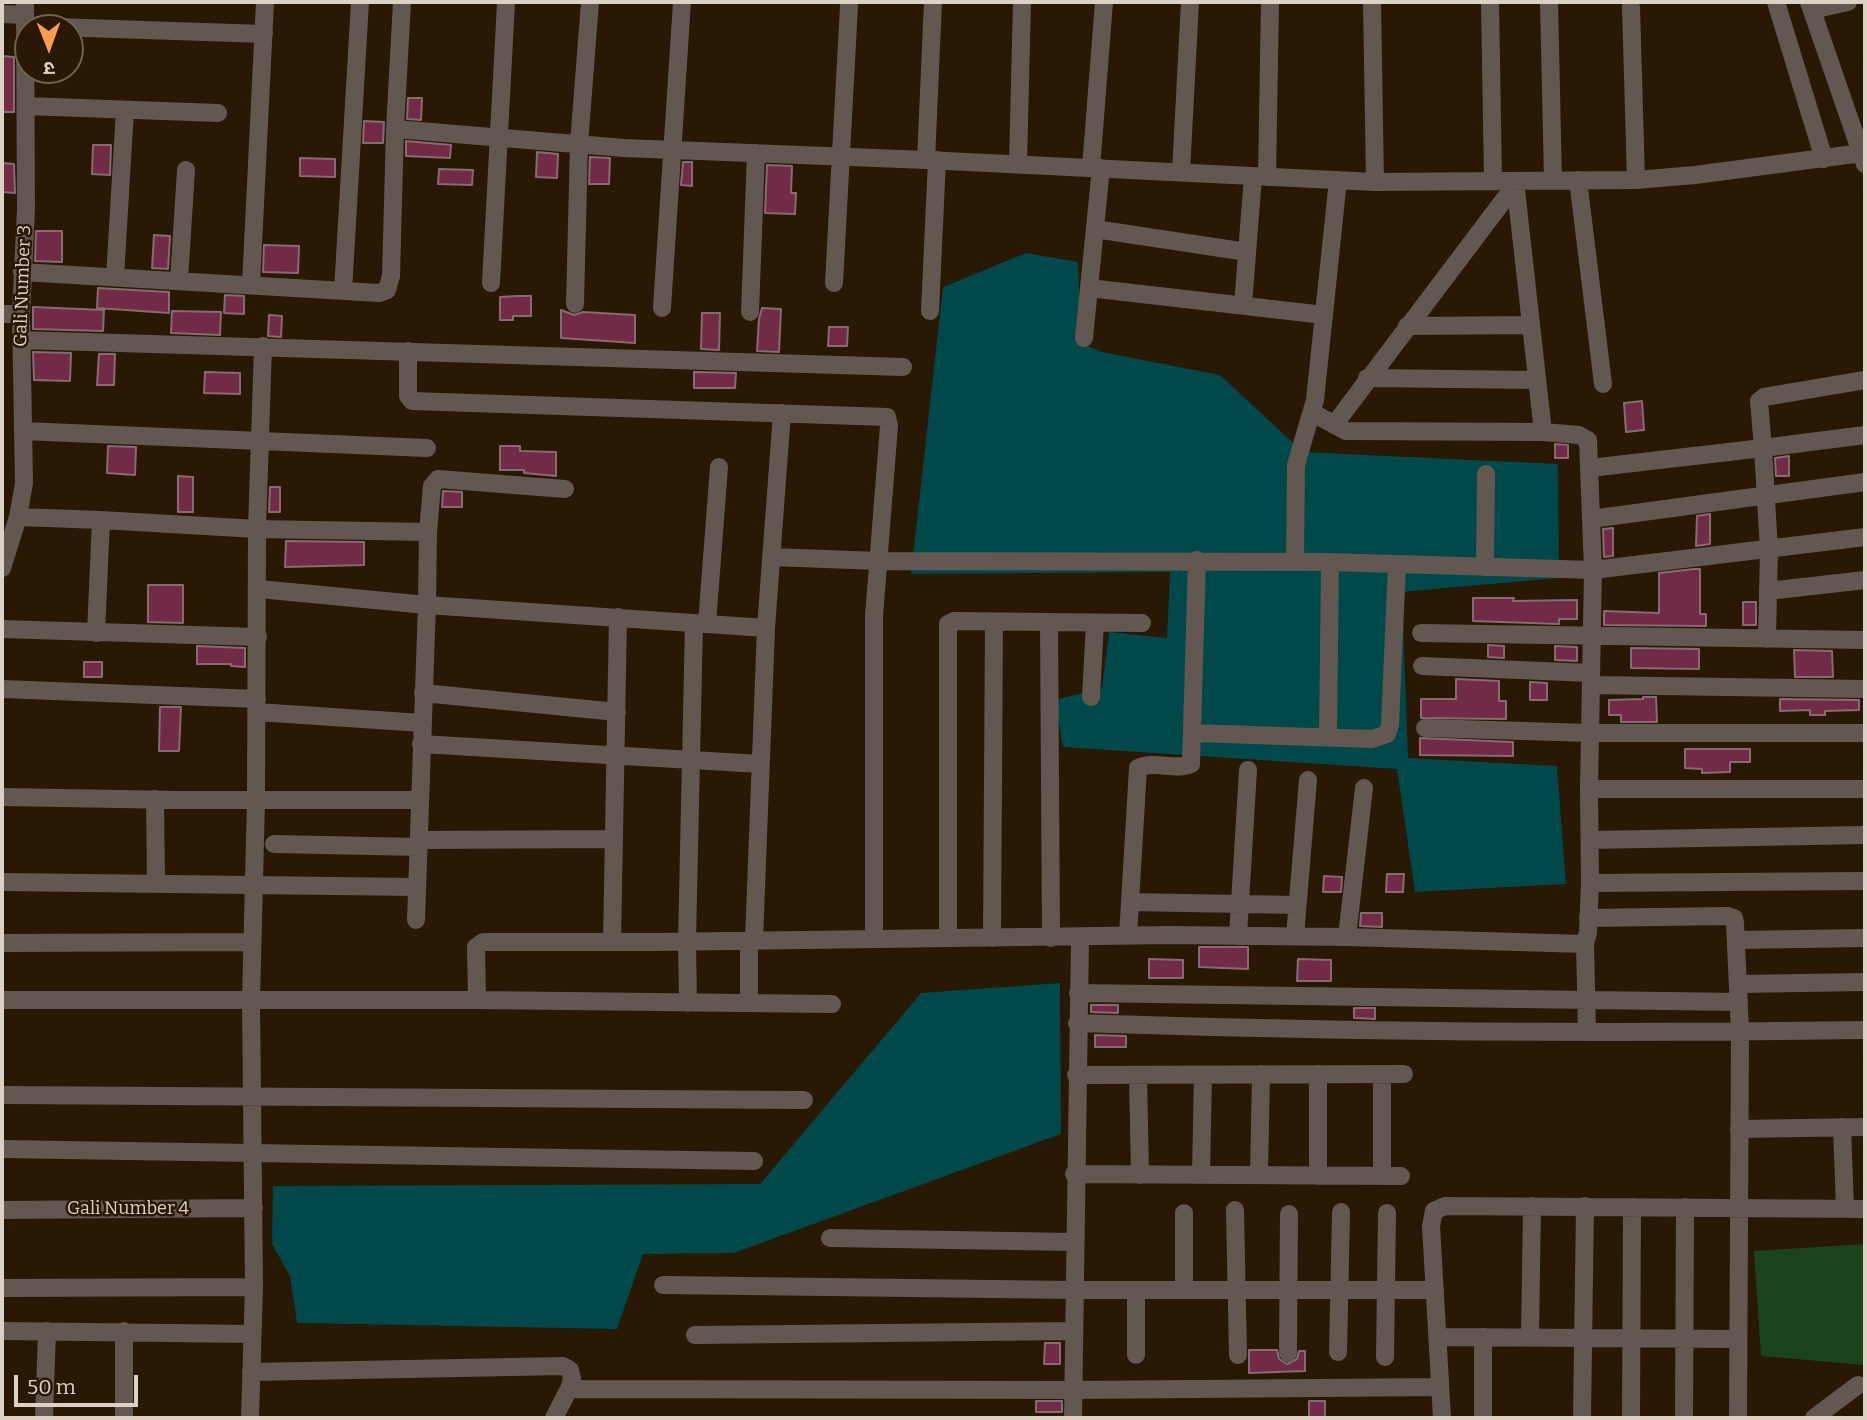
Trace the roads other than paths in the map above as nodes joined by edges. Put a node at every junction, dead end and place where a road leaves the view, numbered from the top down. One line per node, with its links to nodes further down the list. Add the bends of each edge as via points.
1 (265, 2): 21 (street)
2 (360, 2): 56 (street)
3 (402, 2): 26 (street)
4 (590, 2): 28 (street)
5 (682, 2): 29 (street)
6 (933, 2): 34 (street)
7 (1022, 2): 35 (street)
8 (1104, 2): 36 (street)
9 (1190, 2): 38 (street)
10 (1270, 2): 39 (street)
11 (1373, 2): 45 (street)
12 (1490, 2): 44 (street)
13 (1549, 2): 41 (street)
14 (1776, 2): 33 (street)
15 (1848, 2): 18 (street)
16 (506, 3): 27 (street)
17 (849, 6): 31 (street)
18 (1811, 6): 32 (street)
19 (1631, 7): 43 (street)
20 (84, 19): 21 (street)
21 (264, 34): 54 (street)
22 (26, 84): 23 (street, Gali Number 3)
23 (26, 106): 24 (street); 49 (street, Gali Number 3)
24 (125, 110): 25 (street); 50 (street)
25 (218, 113)
26 (395, 129): 27 (street); 56 (street, via 390,284 379,293)
27 (498, 138): 28 (street); 52 (street)
28 (579, 144): 29 (street); 57 (street)
29 (671, 150): 30 (street); 59 (street)
30 (757, 153): 31 (street); 61 (street)
31 (841, 156): 34 (street); 53 (street)
32 (1864, 158): 33 (street)
33 (1824, 159): 43 (street)
34 (931, 160): 35 (street); 60 (street)
35 (1018, 164): 36 (street)
36 (1096, 168): 38 (street); 47 (street)
37 (186, 170): 51 (street)
38 (1181, 172): 39 (street)
39 (1260, 176): 40 (street); 48 (street)
40 (1338, 180): 45 (street); 64 (street)
41 (1553, 180): 42 (street); 46 (street)
42 (1578, 180): 43 (street); 75 (street)
43 (1636, 180)
44 (1493, 181): 45 (street); 46 (street)
45 (1375, 182)
46 (1516, 186): 65 (street); 66 (street)
47 (1095, 229): 48 (street); 55 (street)
48 (1247, 252): 58 (street)
49 (22, 272): 50 (street); 63 (street, Gali Number 3)
50 (115, 277): 51 (street)
51 (179, 280): 54 (street)
52 (491, 283)
53 (834, 283)
54 (251, 285): 56 (street)
55 (1089, 288): 58 (street); 67 (street)
56 (343, 291)
57 (575, 304)
58 (1243, 305): 64 (street)
59 (662, 308)
60 (930, 311)
61 (750, 312)
62 (2, 314): 63 (street)
63 (20, 314): 68 (street, Gali Number 3)
64 (1324, 315): 77 (street)
65 (1531, 325): 66 (street); 73 (street)
66 (1407, 326): 72 (street)
67 (1084, 338)
68 (21, 340): 69 (street); 79 (street, Gali Number 3)
69 (263, 346): 70 (street); 82 (street)
70 (408, 351): 71 (street); 76 (street, via 408,396 412,401)
71 (903, 367)
72 (1367, 378): 73 (street); 78 (street)
73 (1537, 380): 80 (street)
74 (1865, 380): 84 (street, via 1761,398)
75 (1603, 384)
76 (782, 413): 98 (street); 100 (street, via 887,417)
77 (1313, 413): 78 (street); 101 (street, via 1295,474)
78 (1334, 425): 80 (street, via 1346,431)
79 (23, 431): 82 (street); 91 (street, Gali Number 3, via 24,483)
80 (1543, 432): 86 (street, via 1584,437 1589,444)
81 (1865, 435): 84 (street)
82 (260, 442): 83 (street); 94 (street)
83 (427, 448)
84 (1763, 448): 86 (street); 90 (street)
85 (719, 467): 113 (street)
86 (1590, 468): 92 (street)
87 (1486, 474): 104 (street)
88 (1865, 482): 90 (street)
89 (565, 489): 95 (street, via 438,479 432,486)
90 (1766, 495): 92 (street); 97 (street)
91 (18, 517): 93 (street); 105 (street, Gali Number 3)
92 (1591, 519): 106 (street)
93 (101, 520): 94 (street); 119 (street)
94 (257, 529): 95 (street); 108 (street)
95 (428, 532): 110 (street)
96 (1865, 537): 97 (street)
97 (1769, 550): 106 (street); 109 (street)
98 (771, 557): 100 (street); 117 (street)
99 (1197, 560): 100 (street); 101 (street); 135 (street)
100 (879, 561): 177 (street, via 874,616)
101 (1295, 562): 102 (street)
102 (1330, 562): 103 (street); 138 (street)
103 (1396, 564): 104 (street); 138 (street, via 1387,734 1372,739)
104 (1485, 567): 106 (street)
105 (2, 568)
106 (1593, 570): 122 (street)
107 (1865, 580): 109 (street)
108 (258, 589): 110 (street); 121 (street)
109 (1768, 591): 123 (street)
110 (427, 605): 111 (street); 129 (street)
111 (618, 617): 113 (street); 132 (street)
112 (994, 622): 114 (street); 172 (street, via 954,621 946,628); 173 (street)
113 (700, 623): 117 (street); 141 (street)
114 (1049, 623): 115 (street); 174 (street)
115 (1095, 623): 116 (street); 130 (street)
116 (1143, 623)
117 (766, 628): 142 (street)
118 (2, 629): 119 (street)
119 (96, 633): 121 (street)
120 (1421, 634): 122 (street)
121 (258, 638): 131 (street)
122 (1592, 638): 123 (street); 126 (street)
123 (1767, 639): 124 (street)
124 (1865, 640)
125 (1422, 666): 126 (street)
126 (1591, 679): 128 (street); 136 (street)
127 (2, 689): 131 (street)
128 (1865, 689)
129 (423, 693): 132 (street); 133 (street)
130 (1091, 697)
131 (257, 705): 133 (street); 150 (street)
132 (617, 712): 140 (street)
133 (422, 723): 139 (street)
134 (1425, 728): 136 (street)
135 (1193, 733): 138 (street); 163 (street, via 1191,764 1138,768)
136 (1590, 733): 137 (street); 146 (street)
137 (1865, 733)
138 (1328, 737)
139 (421, 744): 140 (street); 151 (street)
140 (616, 755): 141 (street); 153 (street)
141 (690, 760): 142 (street); 182 (street)
142 (760, 764): 178 (street)
143 (1248, 771): 164 (street)
144 (1308, 780): 165 (street)
145 (1364, 788): 171 (street)
146 (1589, 789): 147 (street); 154 (street)
147 (1865, 789)
148 (2, 797): 149 (street)
149 (155, 800): 150 (street); 159 (street)
150 (256, 800): 151 (street); 161 (street)
151 (419, 800): 155 (street)
152 (1865, 835): 154 (street)
153 (614, 839): 155 (street); 181 (street)
154 (1590, 840): 160 (street)
155 (419, 843): 156 (street); 162 (street)
156 (274, 844)
157 (1865, 881): 160 (street)
158 (2, 882): 159 (street)
159 (156, 883): 161 (street)
160 (1590, 883): 166 (street)
161 (254, 884): 162 (street); 180 (street)
162 (417, 887): 167 (street)
163 (1130, 902): 164 (street); 168 (street)
164 (1240, 903): 165 (street); 169 (street)
165 (1297, 905): 170 (street)
166 (1588, 918): 179 (street, via 1728,916 1734,918); 184 (street)
167 (416, 920)
168 (1128, 936): 169 (street); 175 (street)
169 (1238, 936): 170 (street)
170 (1295, 936): 171 (street)
171 (1347, 937): 184 (street)
172 (948, 938): 173 (street); 177 (street)
173 (992, 938): 174 (street)
174 (1051, 938): 175 (street)
175 (1080, 938): 186 (street)
176 (1865, 938): 179 (street)
177 (874, 939): 178 (street)
178 (751, 940): 182 (street); 193 (street)
179 (1736, 940): 187 (street)
180 (252, 942): 183 (street); 191 (street)
181 (612, 942): 182 (street); 189 (street, via 478,944)
182 (687, 942): 192 (street)
183 (2, 943)
184 (1585, 944): 190 (street)
185 (1865, 982): 187 (street)
186 (1078, 993): 190 (street); 195 (street)
187 (1738, 993): 190 (street); 198 (street)
188 (2, 1000): 191 (street)
189 (477, 1000): 191 (street); 192 (street)
190 (1586, 1000): 197 (street)
191 (251, 1001): 207 (street)
192 (688, 1003): 193 (street)
193 (749, 1003): 194 (street)
194 (832, 1004)
195 (1077, 1023): 197 (street); 204 (street)
196 (1865, 1030): 198 (street)
197 (1587, 1031): 198 (street)
198 (1740, 1032): 211 (street)
199 (1203, 1074): 200 (street); 205 (street); 217 (street)
200 (1261, 1074): 201 (street); 218 (street)
201 (1318, 1074): 202 (street); 219 (street)
202 (1382, 1074): 203 (street); 220 (street)
203 (1404, 1074)
204 (1076, 1075): 205 (street); 215 (street)
205 (1138, 1075): 216 (street)
206 (2, 1095): 207 (street)
207 (251, 1096): 208 (street); 213 (street)
208 (804, 1100)
209 (1865, 1127): 210 (street)
210 (1842, 1128): 211 (street); 228 (street)
211 (1740, 1129): 227 (street)
212 (2, 1149): 213 (street)
213 (251, 1153): 214 (street); 226 (street)
214 (754, 1161)
215 (1074, 1174): 216 (street); 237 (street)
216 (1140, 1175): 217 (street)
217 (1201, 1175): 218 (street)
218 (1259, 1175): 219 (street)
219 (1318, 1175): 220 (street)
220 (1382, 1176): 221 (street)
221 (1401, 1176)
222 (1532, 1206): 223 (street); 248 (street, via 1445,1206 1434,1211); 257 (street)
223 (1585, 1206): 224 (street); 258 (street)
224 (1632, 1207): 225 (street); 259 (street)
225 (1685, 1207): 227 (street); 260 (street)
226 (254, 1208): 230 (street, Gali Number 4); 239 (street)
227 (1739, 1208): 228 (street); 261 (street)
228 (1845, 1209): 229 (street)
229 (1865, 1209)
230 (2, 1210)
231 (1234, 1210): 244 (street)
232 (1341, 1212): 246 (street)
233 (1184, 1213): 243 (street)
234 (1387, 1213): 247 (street)
235 (1289, 1214): 245 (street)
236 (830, 1238): 237 (street)
237 (1074, 1242): 241 (street)
238 (663, 1285): 241 (street)
239 (254, 1287): 240 (street); 253 (street)
240 (2, 1289)
241 (1074, 1290): 242 (street); 252 (street)
242 (1136, 1290): 243 (street); 264 (street)
243 (1184, 1290): 244 (street)
244 (1236, 1290): 245 (street); 265 (street)
245 (1288, 1290): 246 (street); 263 (street)
246 (1340, 1290): 247 (street); 262 (street)
247 (1386, 1290): 248 (street); 266 (street)
248 (1435, 1290): 255 (street)
249 (2, 1331): 250 (street)
250 (47, 1331): 251 (street); 272 (street)
251 (124, 1331): 253 (street); 273 (street)
252 (1074, 1331): 254 (street); 271 (street)
253 (251, 1334): 267 (street)
254 (695, 1335)
255 (1438, 1337): 256 (street); 269 (street)
256 (1483, 1337): 257 (street); 278 (street)
257 (1530, 1337): 258 (street)
258 (1583, 1337): 259 (street); 279 (street)
259 (1631, 1337): 260 (street); 280 (street)
260 (1684, 1337): 261 (street); 281 (street)
261 (1738, 1339): 282 (street)
262 (1338, 1352)
263 (1288, 1353)
264 (1136, 1355)
265 (1238, 1355)
266 (1385, 1357)
267 (251, 1372): 270 (street, via 553,1364 570,1370); 274 (street)
268 (1858, 1385): 283 (street)
269 (1440, 1387): 271 (street); 277 (street)
270 (569, 1389): 271 (street); 275 (street)
271 (1073, 1390): 276 (street)
272 (44, 1418)
273 (124, 1418)
274 (250, 1418)
275 (554, 1418)
276 (1073, 1418)
277 (1442, 1418)
278 (1483, 1418)
279 (1582, 1418)
280 (1631, 1418)
281 (1684, 1418)
282 (1738, 1418)
283 (1814, 1418)

